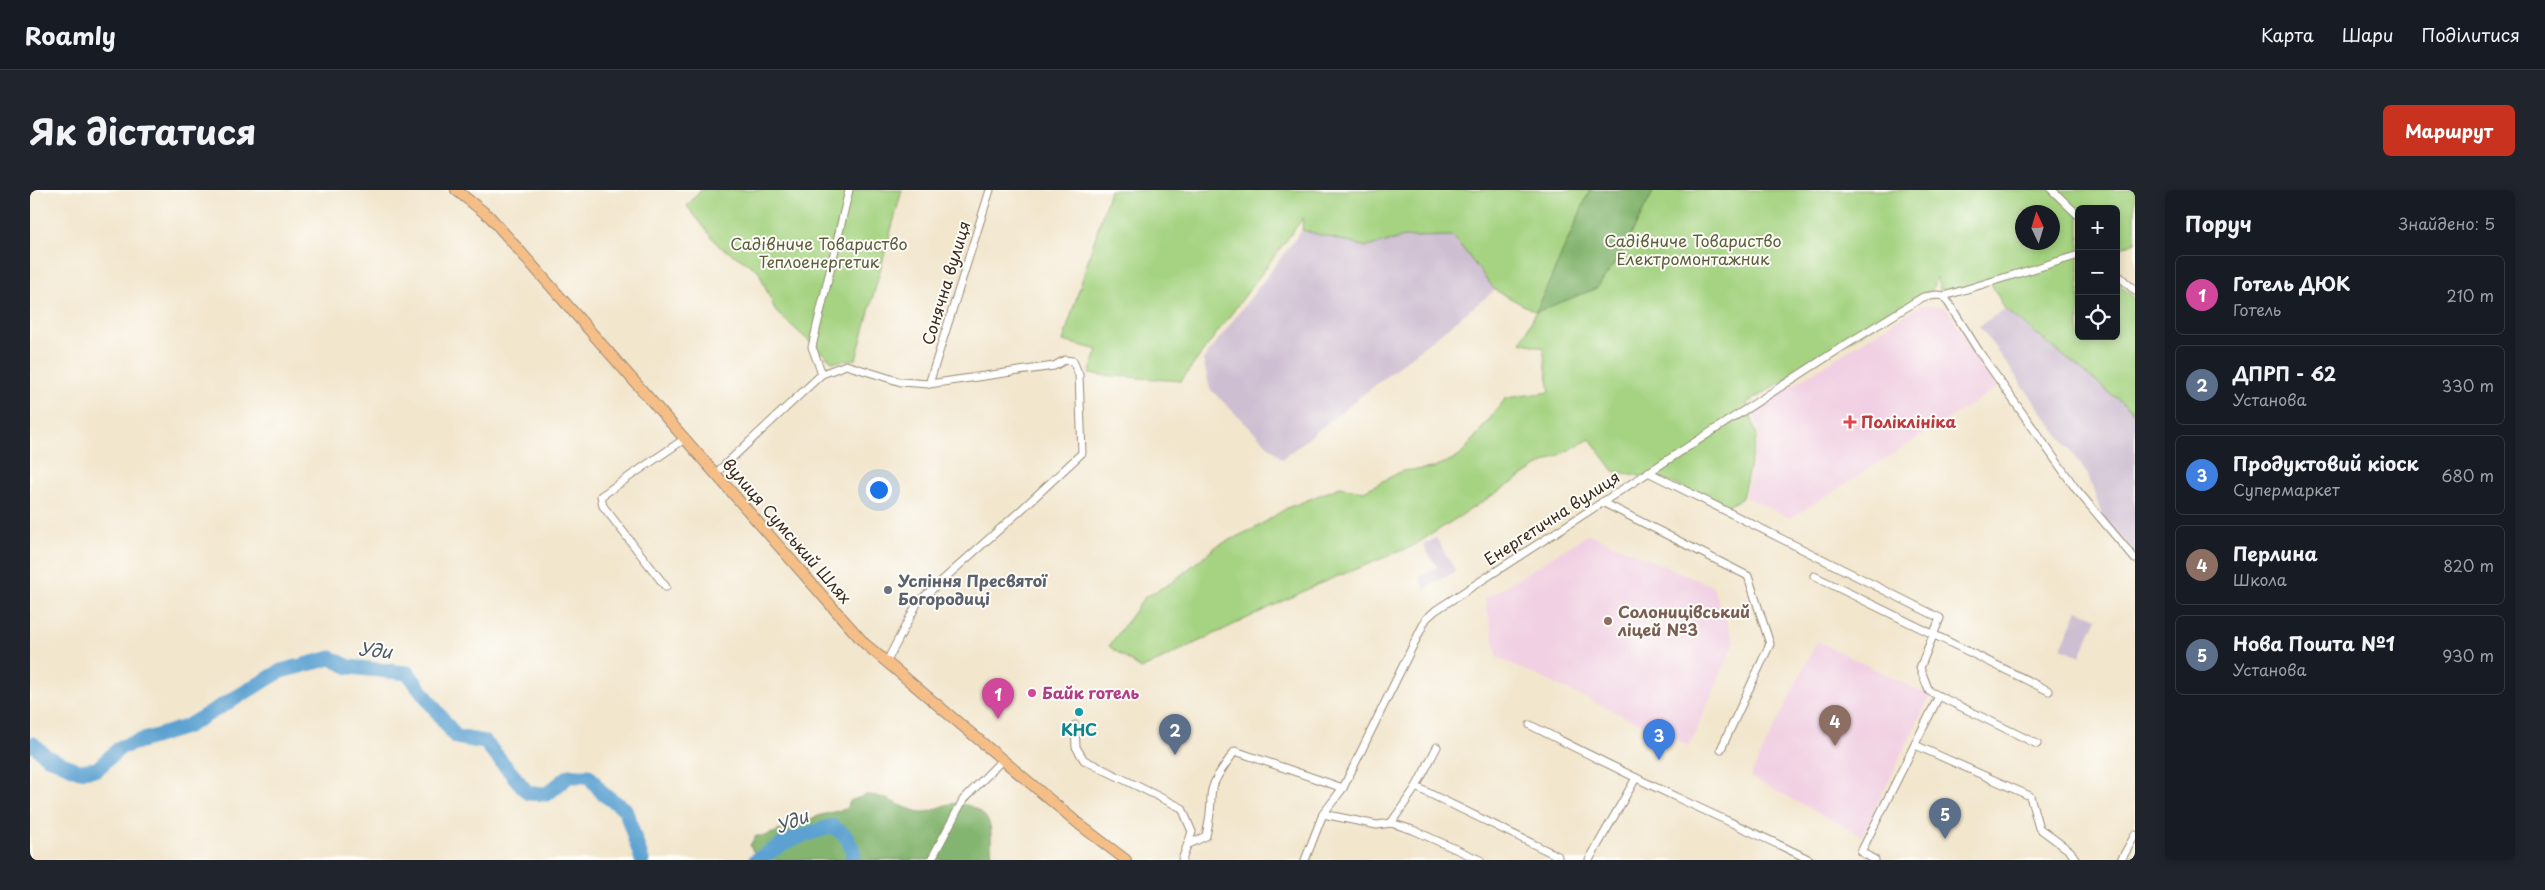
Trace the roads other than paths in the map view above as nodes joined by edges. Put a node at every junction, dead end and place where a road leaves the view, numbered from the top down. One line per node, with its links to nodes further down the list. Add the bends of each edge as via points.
1 (849, 190): 10 (street, via 812,347)
2 (990, 190): 11 (street, Сонячна вулиця)
3 (2052, 190): 5 (street)
4 (461, 191): 12 (main road, вулиця Сумський Шлях, via 490,217)
5 (2075, 212)
6 (2075, 256): 9 (street, Енергетична вулиця)
7 (2120, 277): 8 (street)
8 (2135, 292)
9 (1944, 296): 13 (street, Енергетична вулиця, via 1923,297); 16 (street, via 2076,489)
10 (822, 374): 11 (street, via 846,365 901,382); 14 (street)
11 (929, 384): 20 (street, via 1073,361 1080,375 1082,453 918,602)
12 (686, 438): 14 (main road, вулиця Сумський Шлях); 18 (street, via 601,496 603,506)
13 (1648, 472): 15 (street, Енергетична вулиця); 19 (street, via 1940,618)
14 (716, 473): 20 (main road, вулиця Сумський Шлях, via 864,643)
15 (1602, 502): 28 (street, via 1748,576 1770,644); 32 (street, Енергетична вулиця, via 1426,619)
16 (2135, 559)
17 (1814, 576): 19 (street)
18 (666, 587)
19 (1933, 634): 21 (street); 22 (street, via 1920,668 1929,691)
20 (886, 663): 29 (main road, вулиця Сумський Шлях)
21 (2049, 691)
22 (1940, 696): 25 (street); 26 (street)
23 (1075, 725): 36 (street, via 1076,747 1084,760 1182,808 1192,832)
24 (1530, 725): 30 (street)
25 (2037, 744)
26 (1915, 745): 45 (street, via 1861,852); 46 (street, via 2030,796 2039,828 2070,851)
27 (1437, 747): 31 (street)
28 (1721, 749)
29 (1003, 759): 37 (street, via 963,800); 38 (main road, вулиця Сумський Шлях)
30 (1636, 778): 43 (street); 44 (street)
31 (1416, 787): 34 (street); 42 (street, via 1558,856)
32 (1343, 788): 33 (street, Енергетична вулиця); 36 (street, via 1235,751 1219,774 1211,796 1213,804 1206,836)
33 (1323, 814): 34 (street, via 1376,825); 40 (street, Енергетична вулиця)
34 (1391, 823): 41 (street)
35 (2135, 835): 47 (street)
36 (1189, 844): 39 (street)
37 (933, 857)
38 (1126, 860)
39 (1182, 860)
40 (1305, 860)
41 (1480, 860)
42 (1558, 860)
43 (1588, 860)
44 (1810, 860)
45 (1875, 860)
46 (2076, 860)
47 (2121, 860)

